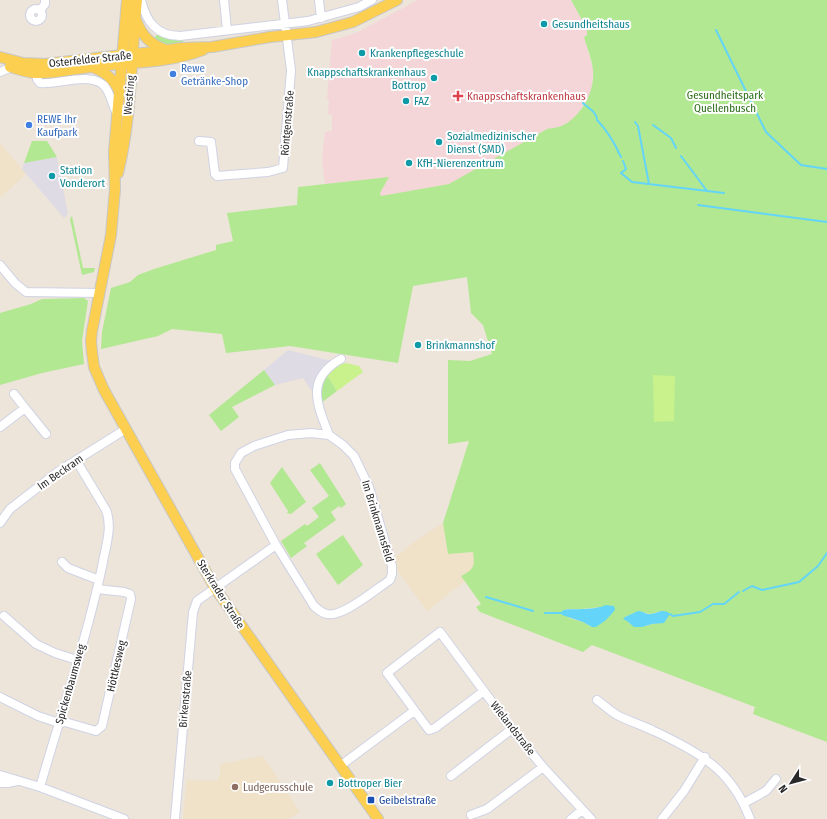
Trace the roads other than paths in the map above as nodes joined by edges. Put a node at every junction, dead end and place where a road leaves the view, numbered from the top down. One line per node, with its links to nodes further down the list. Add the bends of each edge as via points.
1 (45, 0): 11 (street)
2 (126, 0): 23 (main road, Westring)
3 (137, 0): 13 (main road, Westring)
4 (141, 0): 17 (street, via 149,22 160,31 175,36)
5 (224, 0): 16 (street)
6 (282, 0): 15 (street)
7 (319, 0): 14 (street)
8 (372, 0): 10 (street)
9 (397, 0): 12 (main road, Osterfelder Straße)
10 (362, 6): 12 (street); 14 (street)
11 (40, 10)
12 (367, 16): 18 (main road, Osterfelder Straße, via 326,30)
13 (135, 17): 21 (main road, via 146,39); 23 (main road, Westring)
14 (321, 18): 15 (street)
15 (285, 23): 16 (street); 18 (street)
16 (227, 30): 17 (street)
17 (190, 35): 20 (street)
18 (287, 35): 19 (main road, Osterfelder Straße); 31 (street, Röntgenstraße, via 291,70 283,168 268,172 216,176 211,142)
19 (212, 47): 20 (main road, Osterfelder Straße); 23 (main road, Osterfelder Straße, via 158,61)
20 (181, 48): 21 (main road, Osterfelder Straße)
21 (168, 50): 23 (main road, Osterfelder Straße)
22 (0, 57): 23 (main road, Osterfelder Straße, via 23,64)
23 (127, 59): 25 (main road, Osterfelder Straße); 29 (main road, Westring); 32 (main road, Westring, via 121,161)
24 (0, 64): 26 (main road, Osterfelder Straße)
25 (91, 67): 28 (main road, Osterfelder Straße); 29 (main road, via 110,76)
26 (12, 68): 27 (street); 28 (main road, Osterfelder Straße)
27 (0, 72)
28 (36, 73): 30 (street, Osterfelder Straße, via 38,81 46,83 92,78 99,81 106,86)
29 (119, 91): 30 (main road, Westring)
30 (117, 114): 32 (main road, Westring)
31 (199, 142)
32 (115, 189): 34 (main road, Westring, via 110,245)
33 (0, 265): 34 (street, via 26,292)
34 (99, 296): 35 (main road, Westring, via 92,331)
35 (92, 352): 40 (main road, Sterkrader Straße, via 94,367 104,390)
36 (342, 359): 42 (street, via 323,373 317,388 318,405)
37 (14, 394): 38 (street)
38 (25, 408): 39 (street); 41 (street)
39 (0, 428)
40 (126, 429): 43 (street, Im Beckram); 48 (main road, Sterkrader Straße)
41 (46, 434)
42 (328, 435): 45 (street, Im Brinkmannsfeld, via 288,434 254,446 237,458 237,475); 45 (street, Im Brinkmannsfeld, via 350,452 369,487 392,566 390,580 346,611 327,615 314,606)
43 (76, 460): 44 (street, Im Beckram, via 10,509); 47 (street, Spickenbaumsweg, via 109,517 109,532)
44 (0, 523)
45 (276, 545): 48 (street)
46 (62, 562): 47 (street, via 68,568)
47 (99, 580): 49 (street, Spickenbaumsweg)
48 (215, 588): 59 (main road, Sterkrader Straße); 71 (street, Birkenstraße, via 197,601 193,612)
49 (97, 589): 51 (street, Spickenbaumsweg); 56 (street, Höttkesweg, via 124,592 130,594 132,599 102,726 94,731 65,722)
50 (4, 616): 51 (street, via 36,644)
51 (77, 660): 56 (street, Spickenbaumsweg)
52 (484, 691): 55 (street, via 431,730 427,729); 55 (street, Wielandstraße, via 440,632 387,673); 57 (street, Wielandstraße)
53 (0, 696): 56 (street, via 38,716)
54 (597, 700): 58 (street, via 617,715)
55 (414, 711): 59 (street)
56 (59, 723): 66 (street, Spickenbaumsweg)
57 (512, 729): 60 (street, Wielandstraße); 62 (street)
58 (705, 757): 67 (street, via 724,774); 75 (street, via 684,791)
59 (340, 766): 72 (main road, Sterkrader Straße)
60 (543, 767): 68 (street, Wielandstraße); 69 (street, via 487,809)
61 (0, 775): 64 (street)
62 (451, 776)
63 (776, 779): 67 (street, via 766,791)
64 (18, 780): 65 (street); 66 (street)
65 (0, 783)
66 (40, 787): 70 (street)
67 (744, 802): 76 (street)
68 (582, 810): 73 (street); 74 (street, Wielandstraße)
69 (471, 815)
70 (124, 819)
71 (175, 819)
72 (378, 819)
73 (571, 819)
74 (592, 819)
75 (662, 819)
76 (750, 819)

